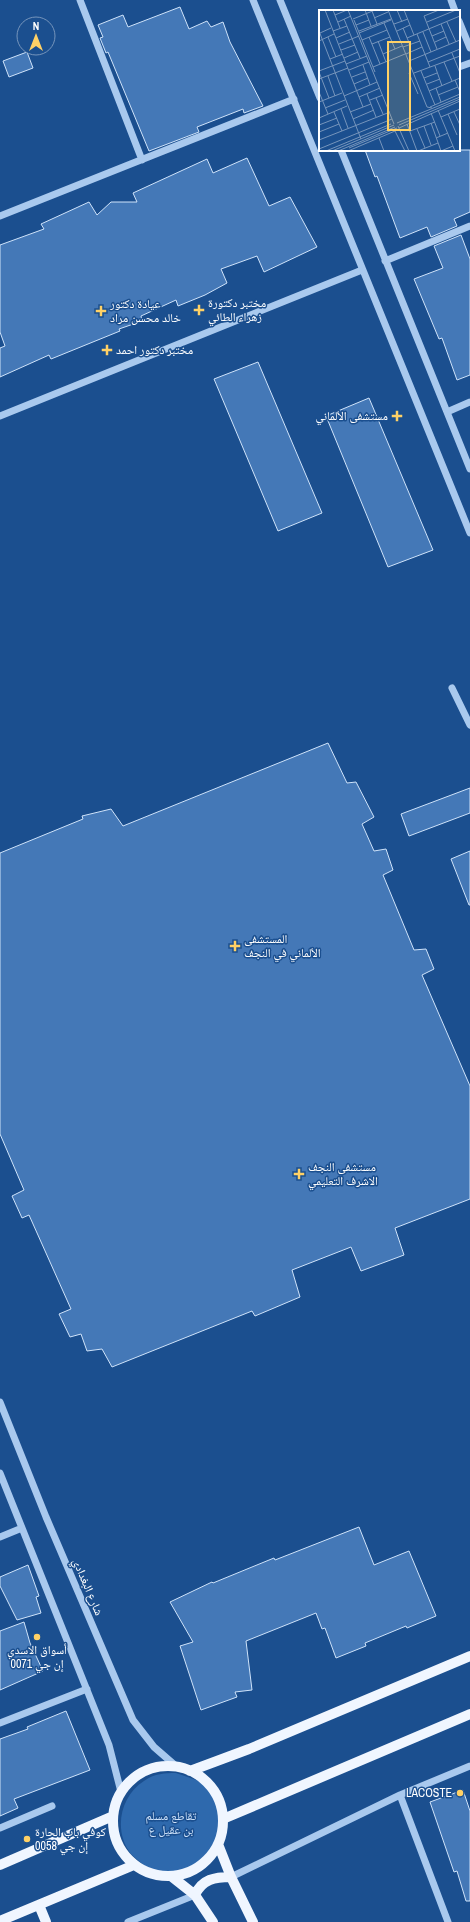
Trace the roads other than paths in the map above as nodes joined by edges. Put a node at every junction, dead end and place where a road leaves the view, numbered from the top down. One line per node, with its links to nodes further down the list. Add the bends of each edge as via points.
1 (80, 0): 13 (street)
2 (253, 0): 11 (street)
3 (280, 0): 10 (street)
4 (450, 0): 5 (street)
5 (455, 10)
6 (460, 23): 7 (street)
7 (470, 48)
8 (470, 63): 9 (street)
9 (460, 67)
10 (319, 96)
11 (294, 99): 13 (street); 17 (street)
12 (341, 151): 16 (street)
13 (142, 160): 14 (street)
14 (0, 216)
15 (470, 226): 16 (street)
16 (385, 261): 19 (street)
17 (362, 270): 20 (street); 22 (street)
18 (470, 402): 19 (street)
19 (447, 412): 21 (street)
20 (0, 416)
21 (470, 469)
22 (470, 533)
23 (452, 688): 24 (street)
24 (470, 725)
25 (0, 1402): 34 (street, شارع البغدادي, via 133,1720 154,1747)
26 (0, 1473): 27 (street)
27 (22, 1528): 28 (street); 30 (street)
28 (0, 1537)
29 (470, 1656): 35 (main road, via 249,1749)
30 (88, 1689): 32 (street); 36 (street, via 109,1745)
31 (470, 1714): 40 (main road)
32 (0, 1723)
33 (470, 1766): 37 (street)
34 (177, 1767): 35 (main road); 36 (main road, via 164,1766 146,1771)
35 (190, 1771): 40 (main road, via 213,1790 221,1807)
36 (121, 1792): 39 (main road)
37 (400, 1795): 46 (street); 54 (street)
38 (52, 1806): 41 (street)
39 (113, 1816): 43 (main road); 44 (main road, via 117,1843)
40 (223, 1819): 42 (main road)
41 (0, 1828)
42 (218, 1844): 45 (main road, via 210,1857 199,1867); 46 (main road)
43 (0, 1865)
44 (134, 1865): 45 (main road, via 158,1875); 48 (main road)
45 (171, 1876): 47 (main road)
46 (231, 1877): 47 (main road, via 217,1877 207,1881 198,1888); 53 (main road)
47 (195, 1895): 51 (street); 52 (main road)
48 (39, 1905): 49 (main road); 50 (main road)
49 (0, 1921)
50 (46, 1922)
51 (128, 1922)
52 (213, 1922)
53 (253, 1922)
54 (448, 1922)

